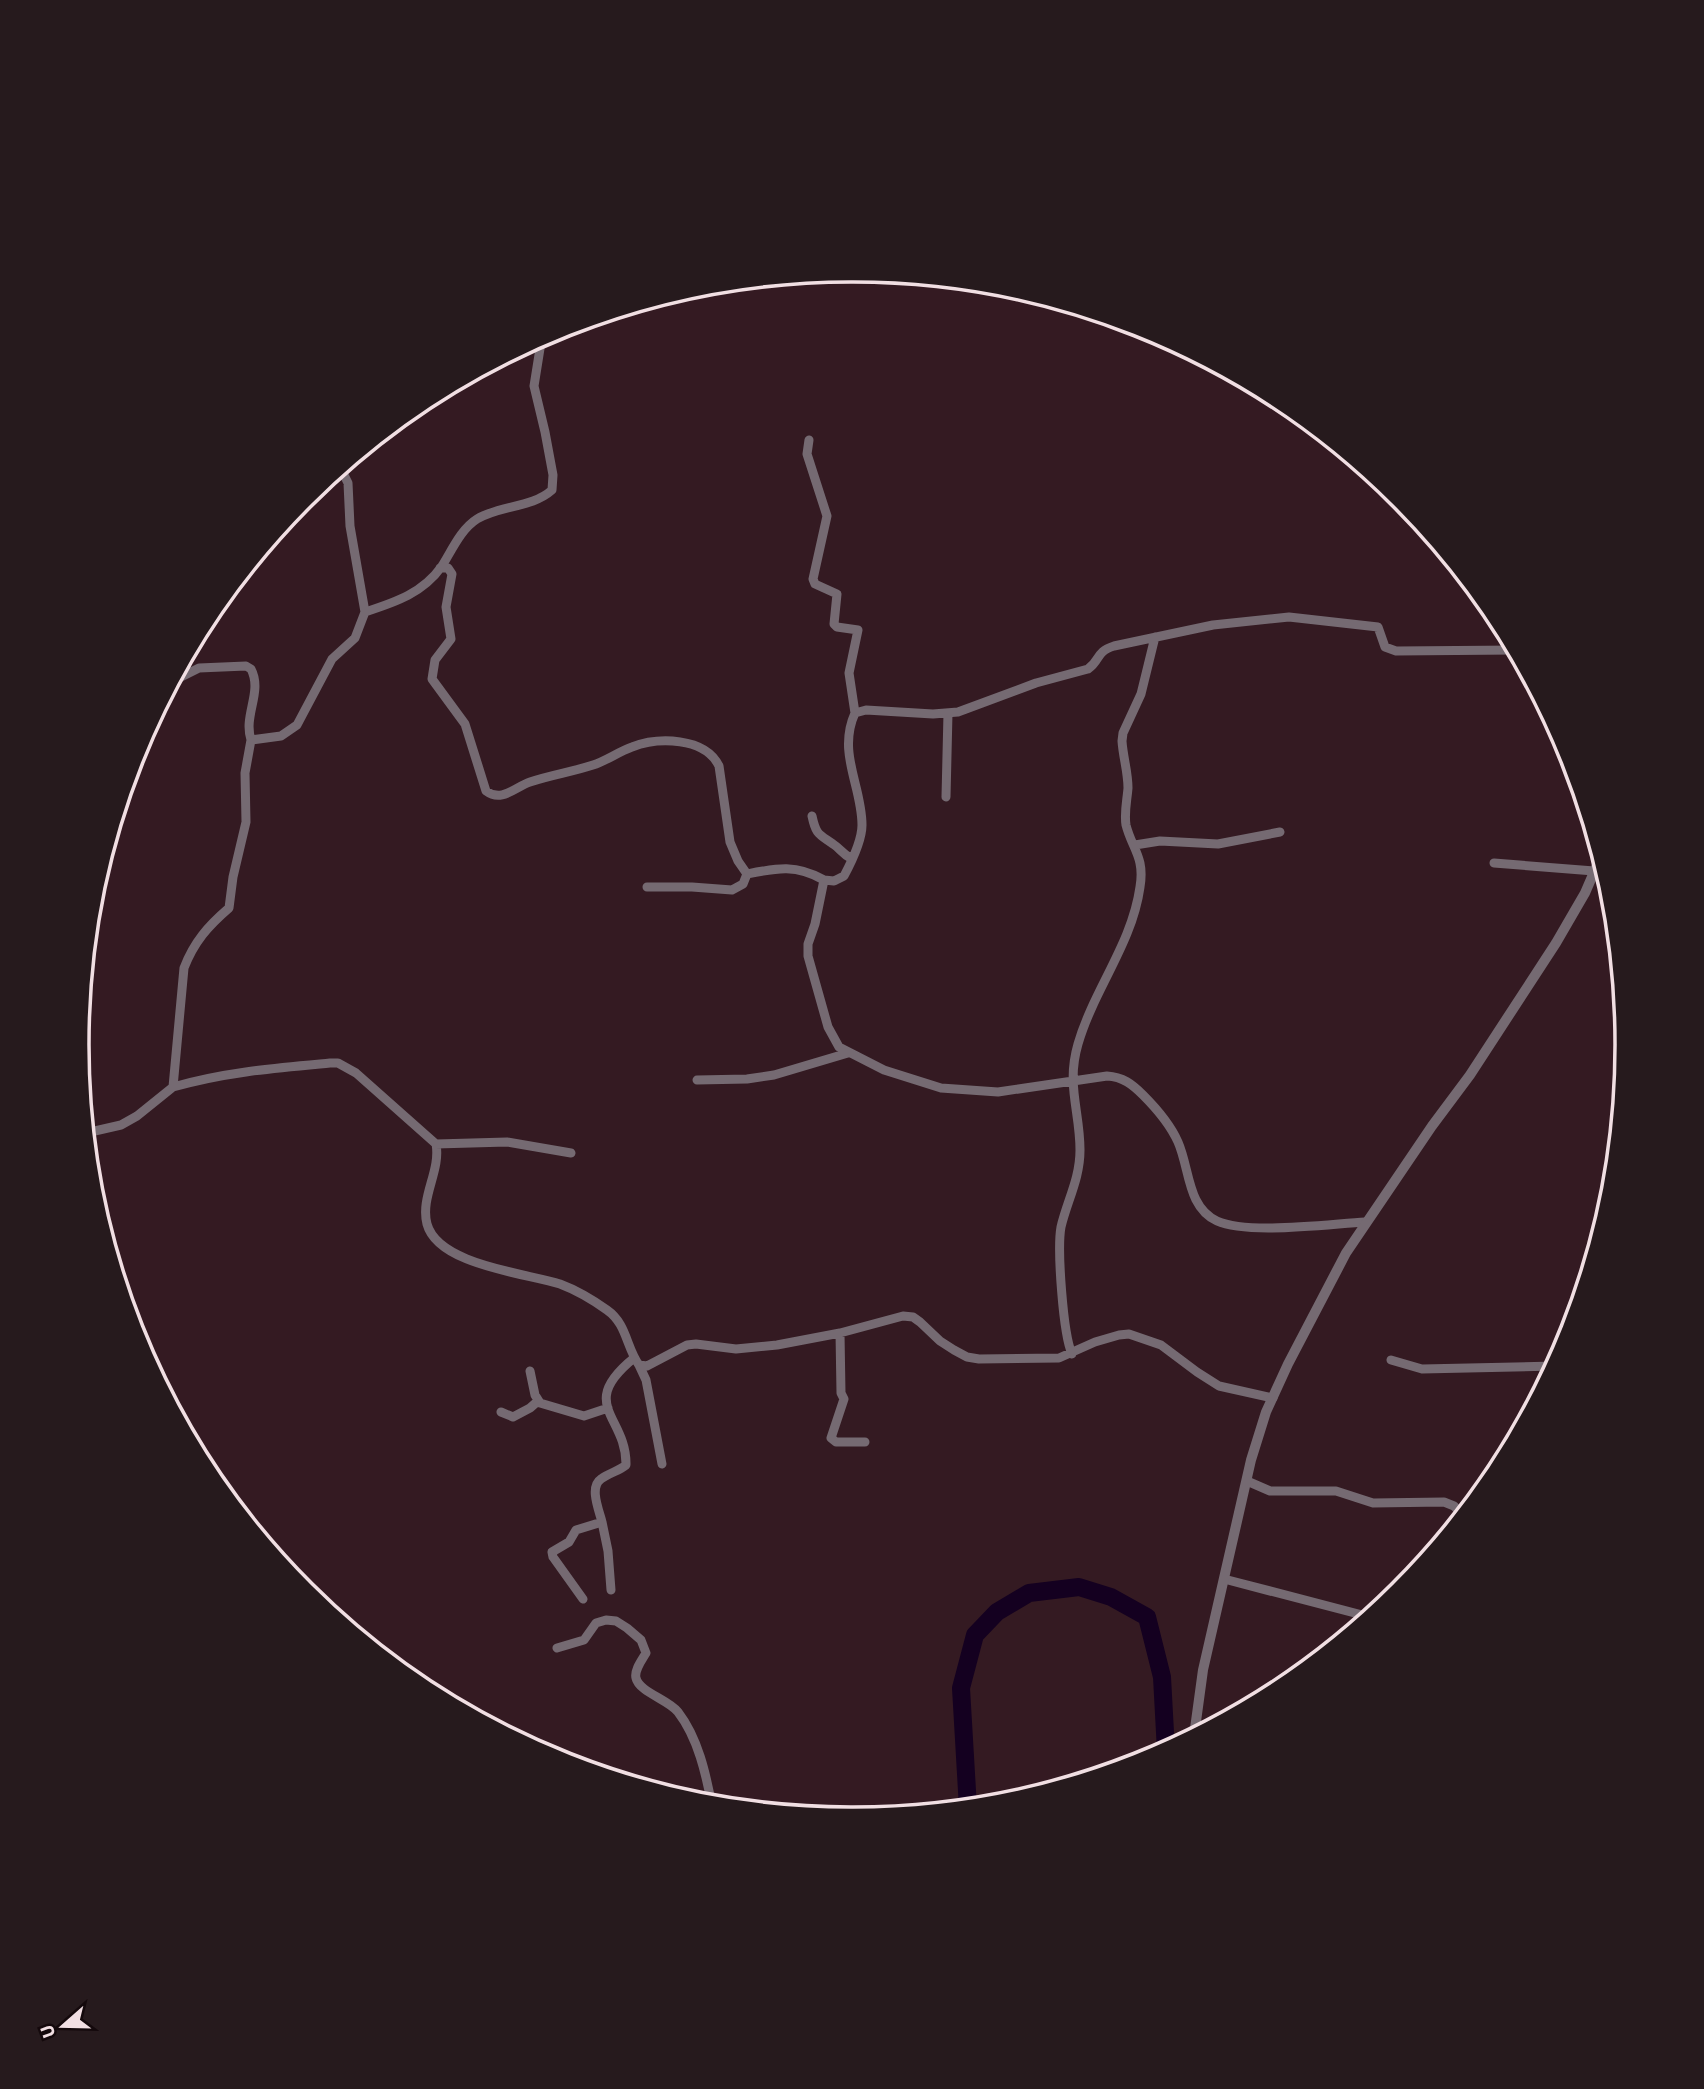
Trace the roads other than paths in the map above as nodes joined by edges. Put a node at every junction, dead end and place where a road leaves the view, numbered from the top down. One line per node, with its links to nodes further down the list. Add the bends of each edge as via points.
1 (540, 349): 4 (street, via 534,386 552,489 542,497 471,522)
2 (809, 440): 9 (street, via 807,454 827,516 814,582 837,594 836,626 858,630 849,673)
3 (344, 475): 5 (street)
4 (440, 568): 5 (street, via 410,596); 19 (street, via 452,573 446,607 450,639 435,660 432,679 465,724 486,791 503,796 529,782 596,764 655,741 703,748 719,766 730,842)
5 (365, 612): 11 (street, via 355,638 332,659 297,725 281,736)
6 (1155, 638): 7 (street, via 1213,625 1297,616 1376,626 1385,647 1396,651); 10 (street, via 1103,650 1087,669); 15 (street, via 1141,694 1122,741 1128,788 1126,823)
7 (1505, 650)
8 (185, 675): 11 (street, via 199,668 251,668 255,684 248,723)
9 (855, 713): 10 (street); 16 (street, via 850,728 850,771 862,832)
10 (948, 713): 12 (street)
11 (251, 740): 25 (street, via 245,773 246,822 229,908 208,926 184,968)
12 (946, 797)
13 (812, 816): 16 (street, via 819,835)
14 (1280, 832): 15 (street, via 1218,844 1160,841)
15 (1135, 845): 24 (street, via 1141,883 1134,920 1082,1031)
16 (852, 859): 20 (street, via 842,878)
17 (1494, 863): 18 (street)
18 (1594, 871): 29 (street, via 1565,928 1470,1075)
19 (747, 874): 20 (street, via 792,868); 21 (street, via 743,884 732,890)
20 (824, 880): 22 (street, via 808,956 831,1036)
21 (647, 887)
22 (848, 1053): 23 (street, via 774,1075); 24 (street, via 941,1088 998,1092)
23 (697, 1080)
24 (1072, 1081): 29 (street, via 1115,1077 1135,1087 1157,1109 1178,1143 1196,1202 1218,1222 1273,1228); 31 (street, via 1080,1157 1060,1238 1064,1326)
25 (173, 1087): 26 (street, via 121,1125); 27 (street, via 254,1069 338,1063 356,1073)
26 (95, 1131)
27 (436, 1144): 28 (street, via 507,1142); 33 (street, via 426,1211 431,1233 443,1247 462,1257 562,1285 597,1303 625,1329)
28 (570, 1153)
29 (1365, 1222): 36 (street, via 1308,1322)
30 (840, 1334): 31 (street, via 908,1316 940,1341 979,1359 1047,1360); 33 (street, via 748,1349 687,1345 647,1366); 40 (street, via 844,1399 831,1438)
31 (1072, 1353): 36 (street, via 1119,1335 1138,1336 1161,1345 1219,1386)
32 (1391, 1360): 34 (street, via 1422,1369)
33 (637, 1361): 38 (street, via 619,1370 610,1382); 41 (street, via 646,1380)
34 (1543, 1366)
35 (530, 1371): 37 (street)
36 (1273, 1398): 42 (street)
37 (538, 1401): 38 (street, via 584,1416); 39 (street, via 513,1416)
38 (608, 1408): 44 (street, via 627,1463 596,1485)
39 (501, 1412)
40 (865, 1442)
41 (662, 1464)
42 (1247, 1481): 43 (street, via 1270,1491 1336,1491 1373,1503 1444,1502); 45 (street)
43 (1457, 1509)
44 (602, 1522): 46 (street); 47 (street, via 576,1530 569,1542 552,1552)
45 (1224, 1578): 48 (street); 50 (street)
46 (611, 1590)
47 (583, 1599)
48 (1359, 1614)
49 (557, 1648): 51 (street, via 584,1640 596,1623 606,1619 621,1623 641,1640 646,1653 636,1680 670,1704 685,1722)
50 (1195, 1725)
51 (709, 1794)

